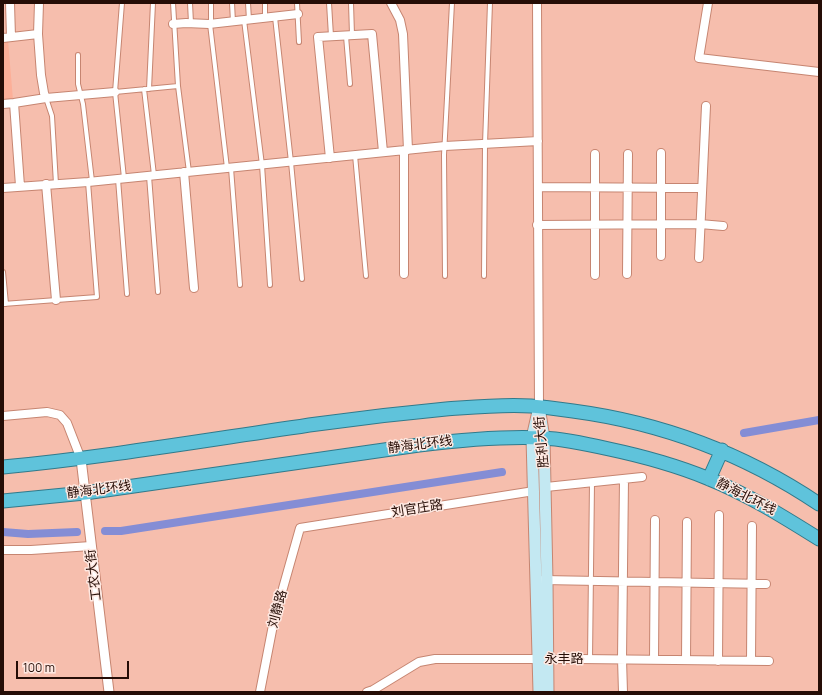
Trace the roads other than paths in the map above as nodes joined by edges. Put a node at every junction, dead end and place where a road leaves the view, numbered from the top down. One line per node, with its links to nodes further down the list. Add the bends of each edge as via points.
1 (10, 3): 30 (street)
2 (39, 3): 27 (street)
3 (122, 3): 37 (lane)
4 (153, 3): 36 (lane)
5 (173, 3): 25 (lane)
6 (190, 3): 24 (lane)
7 (211, 3): 26 (lane)
8 (232, 3): 23 (lane)
9 (248, 3): 22 (lane)
10 (265, 3): 21 (lane)
11 (297, 3): 19 (lane)
12 (329, 3): 29 (lane)
13 (351, 3): 28 (lane)
14 (391, 3): 46 (street, via 400,20 403,34)
15 (452, 3): 45 (lane)
16 (490, 3): 44 (lane)
17 (538, 3): 43 (street)
18 (708, 3): 33 (street, via 699,58)
19 (298, 14): 20 (street); 31 (lane)
20 (275, 17): 21 (street); 53 (lane)
21 (265, 18): 22 (street)
22 (247, 20): 23 (street); 54 (lane)
23 (233, 22): 26 (street)
24 (191, 23): 25 (street); 26 (street)
25 (173, 24): 35 (lane)
26 (211, 24): 55 (lane)
27 (38, 34): 30 (street); 39 (street, via 41,75)
28 (349, 35): 29 (street); 34 (lane); 47 (street, via 372,34)
29 (331, 36): 52 (street, via 318,37)
30 (7, 38)
31 (299, 42)
32 (78, 55): 38 (lane, via 78,84)
33 (819, 72)
34 (350, 84)
35 (178, 86): 36 (lane); 56 (lane)
36 (147, 89): 37 (lane); 57 (lane)
37 (115, 92): 38 (street); 58 (lane)
38 (81, 94): 39 (street); 59 (lane)
39 (46, 98): 40 (street); 61 (lane, via 52,116)
40 (14, 103): 41 (street); 62 (street)
41 (3, 104)
42 (706, 106): 68 (street)
43 (538, 141): 44 (street); 63 (street)
44 (484, 144): 45 (street); 83 (lane)
45 (445, 146): 46 (street); 82 (lane)
46 (406, 150): 47 (street); 78 (street)
47 (383, 152): 51 (street)
48 (661, 153): 67 (street)
49 (595, 154): 64 (street)
50 (628, 154): 65 (street)
51 (355, 155): 52 (street); 81 (lane)
52 (330, 158): 53 (street)
53 (291, 162): 54 (street); 84 (lane)
54 (262, 165): 55 (street); 86 (lane)
55 (229, 168): 56 (street); 85 (lane)
56 (186, 172): 57 (street); 87 (street)
57 (152, 175): 58 (street); 88 (lane)
58 (121, 178): 59 (street); 89 (lane)
59 (90, 181): 61 (street); 90 (lane, via 97,297)
60 (46, 184): 61 (street); 62 (street); 90 (street)
61 (56, 184)
62 (20, 186): 66 (street)
63 (538, 187): 64 (street); 70 (street)
64 (595, 187): 65 (street); 71 (street)
65 (628, 187): 67 (street); 72 (street)
66 (3, 188)
67 (661, 188): 68 (street); 73 (street)
68 (701, 188): 69 (street)
69 (700, 224): 73 (street); 74 (street); 76 (street)
70 (537, 225): 71 (street); 92 (street)
71 (595, 225): 72 (street); 80 (street)
72 (628, 225): 73 (street); 79 (street)
73 (661, 225): 75 (street)
74 (723, 226)
75 (661, 256)
76 (699, 258)
77 (3, 272): 91 (lane)
78 (404, 274)
79 (627, 274)
80 (595, 275)
81 (366, 276)
82 (445, 276)
83 (484, 276)
84 (302, 279)
85 (240, 285)
86 (270, 285)
87 (194, 288)
88 (158, 292)
89 (127, 294)
90 (56, 300): 91 (lane)
91 (4, 304)
92 (539, 407): 94 (main road, 胜利大街); 95 (highway, via 596,414 658,428); 96 (highway, via 469,407 396,414)
93 (3, 416): 96 (street, via 47,412 60,415 67,423)
94 (538, 438): 100 (highway, 静海北环线, via 593,445 634,454); 102 (main road, 胜利大街); 103 (main road, 胜利大街); 104 (highway, 静海北环线, via 419,445)
95 (722, 450): 100 (highway); 106 (highway)
96 (81, 458): 97 (highway); 104 (street, 工农大街)
97 (3, 467)
98 (642, 477): 99 (street)
99 (624, 479): 101 (street); 117 (street)
100 (709, 479): 112 (highway, 静海北环线, via 764,506)
101 (592, 482): 102 (street); 116 (lane)
102 (546, 487): 115 (main road, 胜利大街)
103 (534, 490): 111 (street, 刘官庄路); 115 (main road, 胜利大街)
104 (85, 493): 105 (highway, 静海北环线); 113 (street, 工农大街)
105 (3, 501)
106 (819, 504)
107 (719, 515): 120 (street)
108 (655, 520): 118 (street)
109 (687, 522): 119 (street)
110 (752, 526): 121 (street)
111 (300, 528): 132 (street, 刘静路, via 274,620)
112 (819, 539)
113 (91, 546): 114 (street); 131 (street, 工农大街)
114 (3, 550)
115 (542, 580): 116 (street); 123 (main road, 胜利大街)
116 (591, 581): 117 (street); 124 (lane)
117 (622, 581): 118 (street); 125 (street)
118 (655, 582): 119 (street); 126 (street)
119 (686, 582): 120 (street); 127 (street)
120 (718, 583): 121 (street); 128 (street)
121 (751, 584): 122 (street); 129 (street)
122 (766, 584)
123 (543, 659): 124 (street, 永丰路); 133 (street, 永丰路, via 435,659 419,662); 134 (main road, 胜利大街); 135 (main road, 胜利大街)
124 (590, 659): 125 (street, 永丰路)
125 (622, 659): 126 (street, 永丰路); 136 (street)
126 (654, 660): 127 (street, 永丰路)
127 (686, 660): 128 (street, 永丰路)
128 (718, 660): 129 (street, 永丰路)
129 (750, 661): 130 (street, 永丰路)
130 (769, 661)
131 (109, 692)
132 (260, 692)
133 (367, 692)
134 (539, 692)
135 (548, 692)
136 (623, 692)

